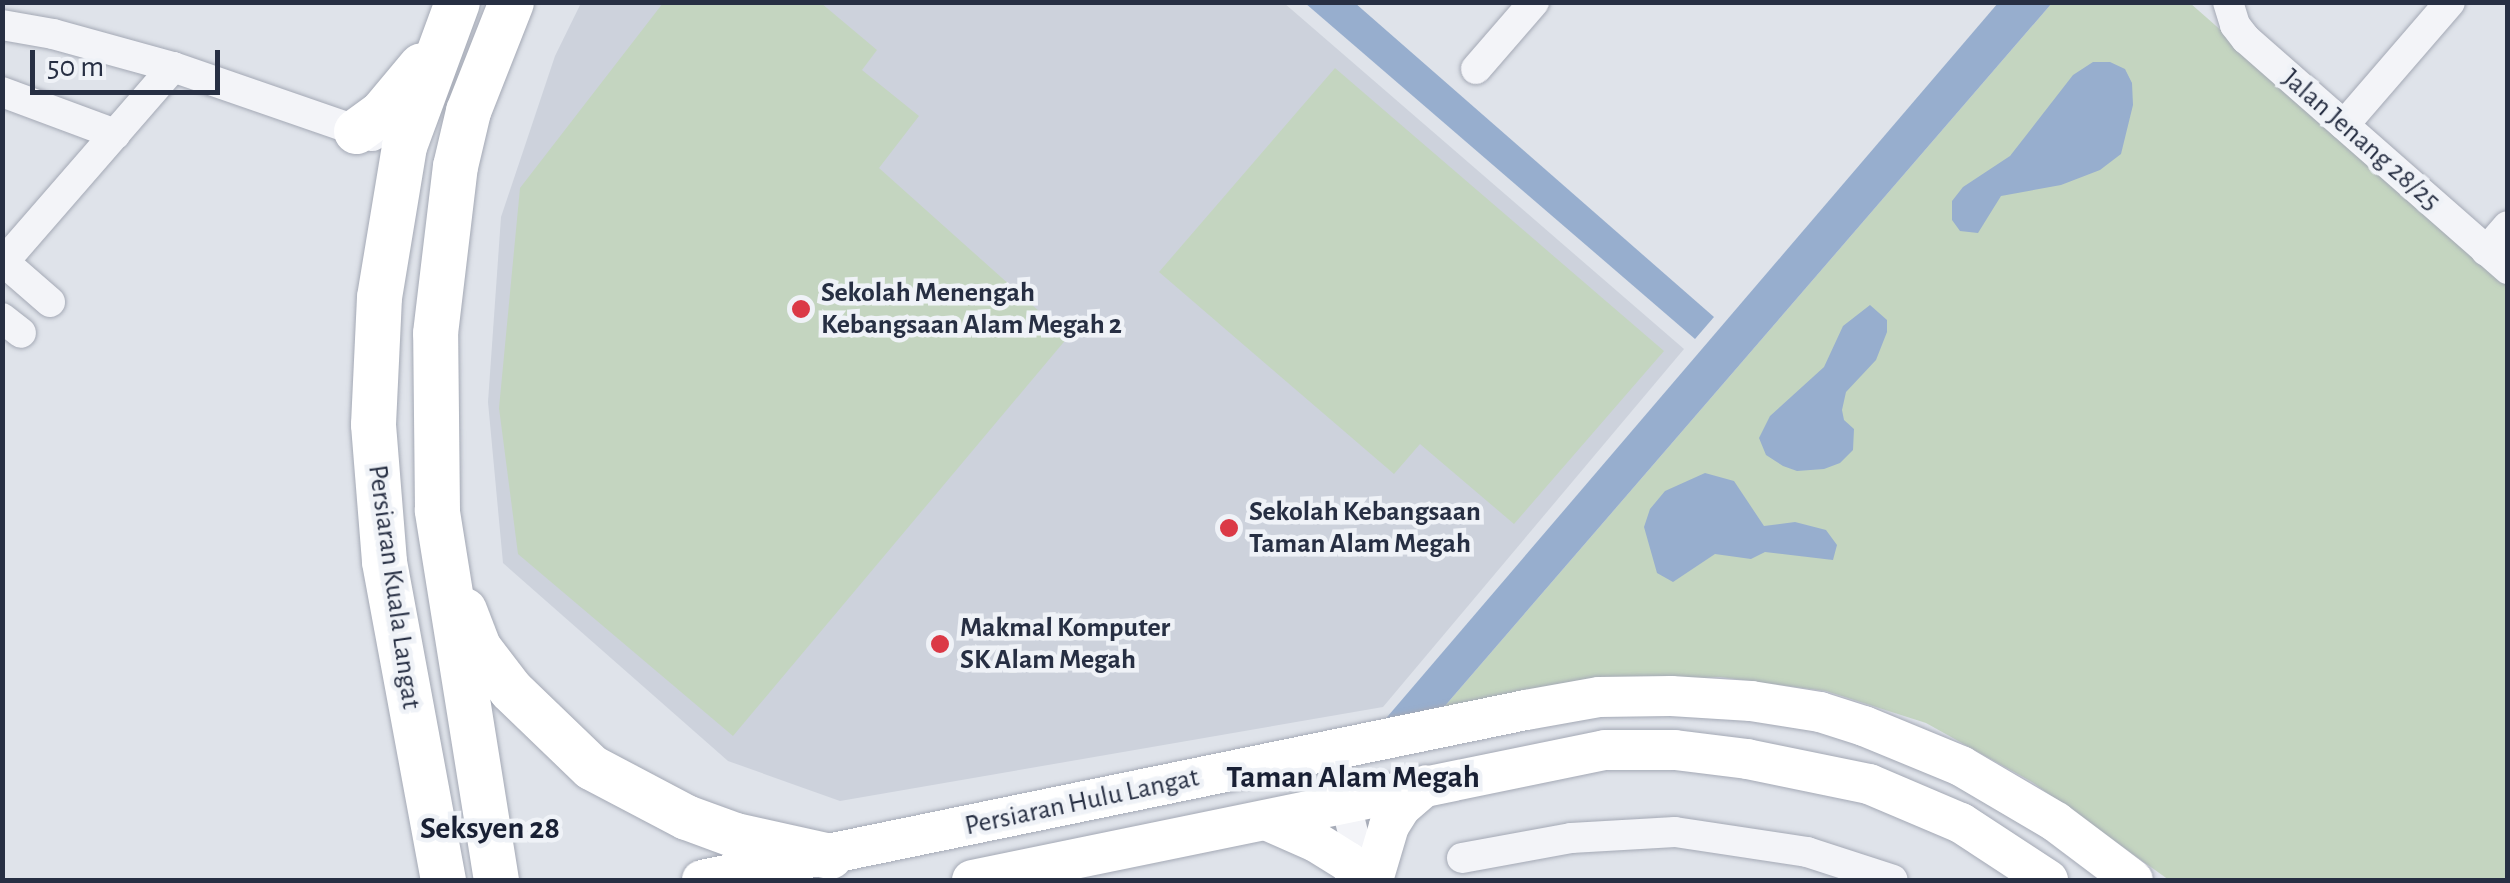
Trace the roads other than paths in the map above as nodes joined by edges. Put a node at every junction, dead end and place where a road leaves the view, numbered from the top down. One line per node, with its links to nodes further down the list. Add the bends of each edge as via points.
1 (1534, 2): 8 (street)
2 (2228, 2): 10 (street, Jalan Jenang 28/25, via 2246,39)
3 (2450, 2): 10 (street)
4 (502, 21): 13 (main road, via 447,101); 16 (main road, Persiaran Kuala Langat, via 468,111)
5 (448, 22): 11 (main road, via 381,113); 13 (main road, Persiaran Kuala Langat)
6 (2, 25): 7 (street)
7 (173, 68): 11 (street); 12 (street)
8 (1476, 69)
9 (2, 92): 12 (street)
10 (2344, 125): 17 (street, Jalan Jenang 28/25)
11 (350, 130): 13 (street); 14 (main road, via 374,158)
12 (115, 134): 18 (street)
13 (404, 146): 14 (main road, Persiaran Kuala Langat); 16 (main road, via 430,182)
14 (390, 218): 27 (main road, Persiaran Kuala Langat, via 374,351 376,490)
15 (2508, 226): 17 (street)
16 (451, 230): 20 (main road, Persiaran Kuala Langat, via 436,333 437,510)
17 (2497, 260)
18 (3, 263): 19 (street)
19 (50, 302)
20 (449, 571): 25 (main road, via 478,646 511,690 591,767 686,817); 28 (main road, Persiaran Kuala Langat)
21 (1332, 749): 23 (street); 25 (main road, Persiaran Hulu Langat); 35 (main road, Persiaran Hulu Langat, via 1599,698 1711,698 1820,712 1961,766 2056,822)
22 (1426, 785): 23 (main road, Persiaran Hulu Langat); 32 (main road, via 1389,826); 34 (main road, Persiaran Hulu Langat, via 1606,750 1763,761 1912,800)
23 (1346, 801): 24 (main road, Persiaran Hulu Langat); 31 (street)
24 (1268, 820): 30 (main road, Persiaran Hulu Langat); 31 (main road, via 1348,862)
25 (830, 856): 29 (main road, Persiaran Hulu Langat)
26 (1462, 858): 33 (street, via 1571,838 1675,832 1807,852)
27 (443, 880)
28 (496, 880)
29 (702, 880)
30 (972, 880)
31 (1364, 880)
32 (1373, 880)
33 (1893, 880)
34 (2048, 880)
35 (2133, 880)

